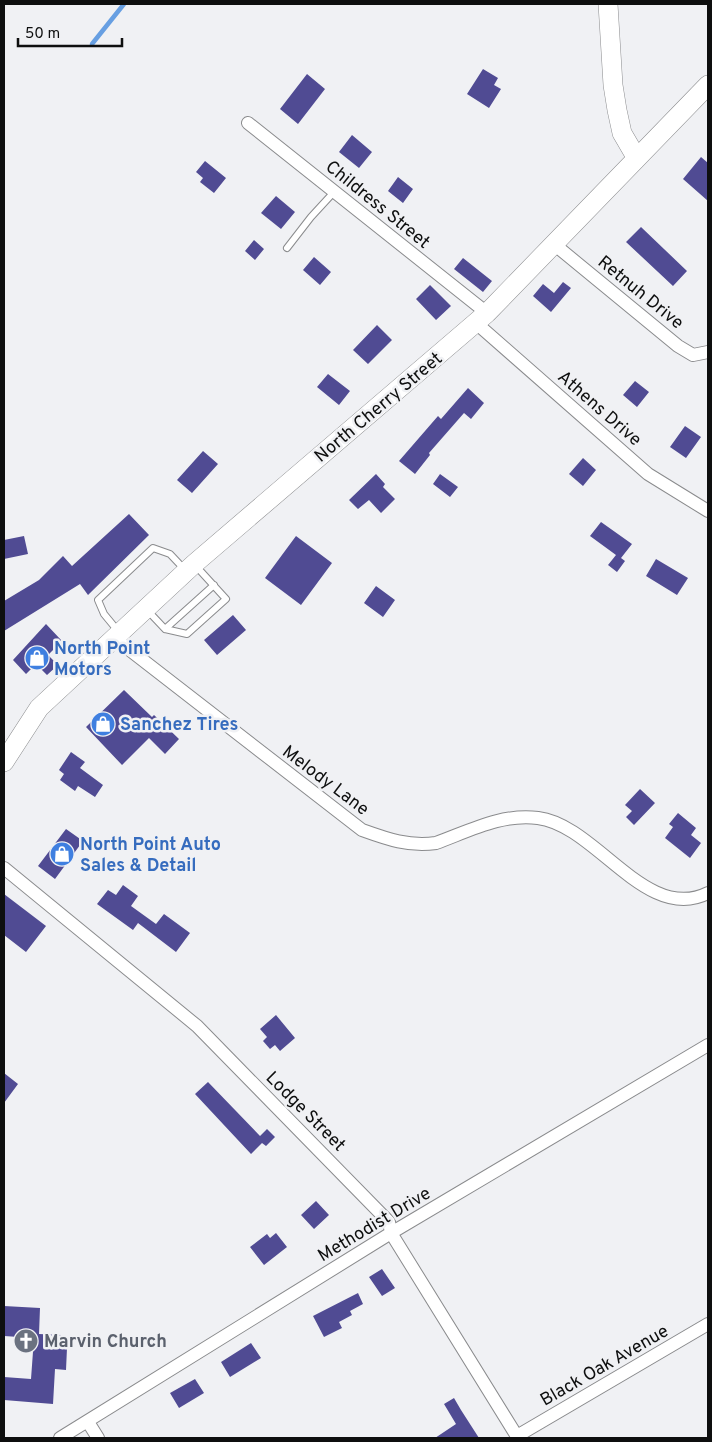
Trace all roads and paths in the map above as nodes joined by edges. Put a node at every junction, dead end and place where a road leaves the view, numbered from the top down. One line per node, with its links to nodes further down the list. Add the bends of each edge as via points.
1 (608, 4): 4 (main road, via 616,110 622,133)
2 (708, 85): 4 (main road, North Cherry Street)
3 (248, 122): 5 (street, Childress Street)
4 (636, 158): 6 (main road, North Cherry Street)
5 (334, 192): 7 (lane); 8 (street, Childress Street)
6 (555, 245): 8 (main road, North Cherry Street); 9 (street, Retnuh Drive, via 678,346 693,355)
7 (287, 248)
8 (482, 318): 10 (street, Athens Drive, via 648,474); 11 (main road, North Cherry Street)
9 (708, 352)
10 (708, 511)
11 (190, 567): 12 (lane); 13 (main road, North Cherry Street); 15 (lane, via 153,548 115,581 98,600)
12 (214, 586): 14 (lane); 14 (lane, via 226,599 187,634)
13 (145, 608): 14 (lane); 15 (main road, North Cherry Street)
14 (165, 629)
15 (116, 634): 16 (main road, North Cherry Street, via 39,708); 18 (street, Melody Lane, via 362,830 392,841 423,845 507,817 539,818 563,826 651,890 667,898 688,899)
16 (4, 762)
17 (4, 868): 20 (street, Lodge Street, via 197,1026 378,1210 389,1222)
18 (708, 893)
19 (708, 1045): 20 (street, Methodist Drive)
20 (391, 1232): 22 (street, Methodist Drive); 23 (street, Lodge Street)
21 (708, 1324): 23 (street, Black Oak Avenue)
22 (88, 1422): 24 (street, Methodist Drive); 25 (street)
23 (517, 1437)
24 (60, 1438)
25 (98, 1438)

